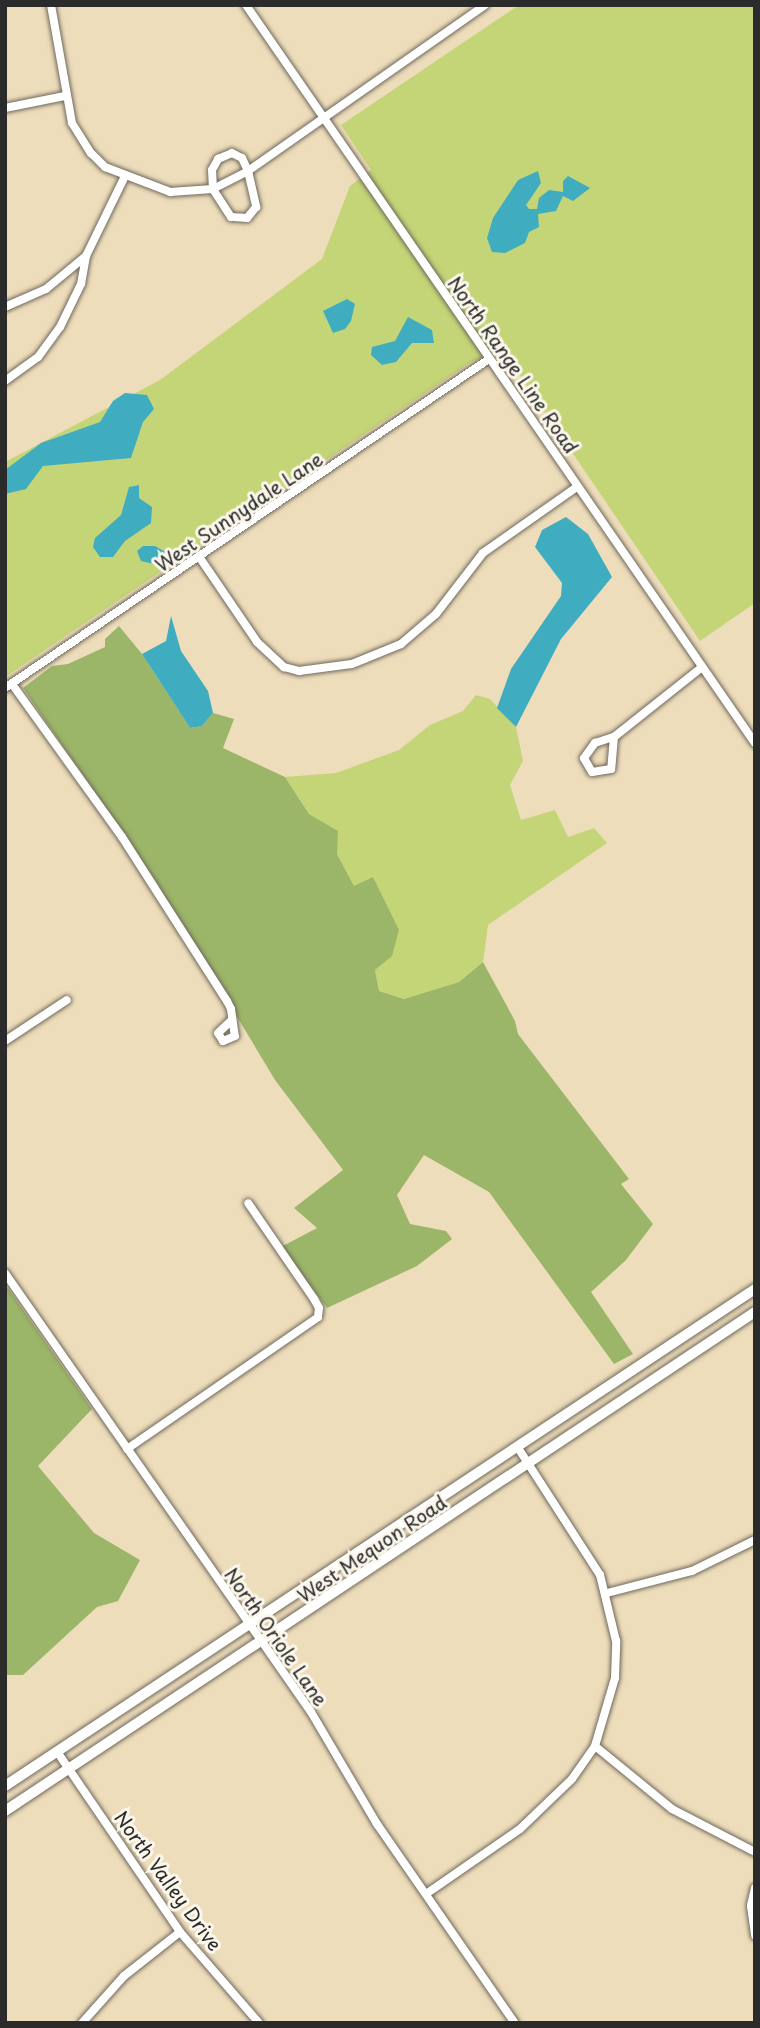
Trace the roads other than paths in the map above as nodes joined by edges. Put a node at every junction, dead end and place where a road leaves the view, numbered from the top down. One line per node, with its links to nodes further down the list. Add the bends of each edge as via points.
1 (246, 5): 6 (street, North Range Line Road)
2 (485, 5): 6 (street)
3 (54, 6): 4 (street)
4 (65, 96): 5 (street); 8 (street, via 72,123 91,153 105,167)
5 (5, 108)
6 (323, 118): 7 (street); 12 (street, North Range Line Road)
7 (248, 171): 9 (street); 9 (street, via 242,158 232,153 218,159 212,170); 9 (street, via 256,207 247,218 231,217)
8 (125, 176): 9 (street, via 170,192); 10 (street)
9 (213, 189)
10 (86, 256): 11 (street, via 46,289); 13 (street, via 81,285 60,327 38,357)
11 (5, 307)
12 (489, 359): 14 (street, North Range Line Road); 15 (street, West Sunnydale Lane)
13 (5, 381)
14 (578, 487): 15 (street, via 482,553 436,614 401,644 352,664 299,671 284,667 257,642); 16 (street, North Range Line Road)
15 (200, 558): 17 (street, West Sunnydale Lane)
16 (702, 667): 18 (street); 19 (street, North Range Line Road)
17 (9, 686): 21 (street, via 122,837 227,1001)
18 (614, 737): 18 (street, via 588,749 584,758 592,772 611,769)
19 (755, 743)
20 (67, 1000): 22 (street)
21 (232, 1020)
22 (5, 1041)
23 (248, 1203): 28 (street, via 314,1299 318,1317)
24 (5, 1273): 28 (street, North Oriole Lane)
25 (755, 1289): 27 (main road, West Mequon Road)
26 (755, 1312): 29 (main road, West Mequon Road)
27 (518, 1448): 29 (street); 32 (main road, West Mequon Road)
28 (127, 1449): 32 (street, North Oriole Lane)
29 (530, 1464): 31 (street, via 582,1544); 33 (main road, West Mequon Road)
30 (755, 1540): 31 (street, via 692,1572)
31 (607, 1593): 34 (street, via 616,1641 615,1678)
32 (250, 1628): 33 (street, North Oriole Lane); 35 (main road, West Mequon Road)
33 (262, 1643): 36 (main road, West Mequon Road); 41 (street, North Oriole Lane)
34 (595, 1746): 39 (street, via 672,1809); 41 (street, via 546,1809)
35 (58, 1753): 36 (street, North Valley Drive); 37 (main road, West Mequon Road)
36 (69, 1770): 38 (main road, West Mequon Road); 42 (street, North Valley Drive)
37 (5, 1786)
38 (5, 1811)
39 (755, 1852)
40 (755, 1888): 43 (street, via 751,1906)
41 (426, 1894): 46 (street, North Oriole Lane)
42 (180, 1932): 44 (street, via 124,1976); 45 (street, North Valley Drive)
43 (755, 1936)
44 (82, 2023)
45 (259, 2023)
46 (515, 2023)

